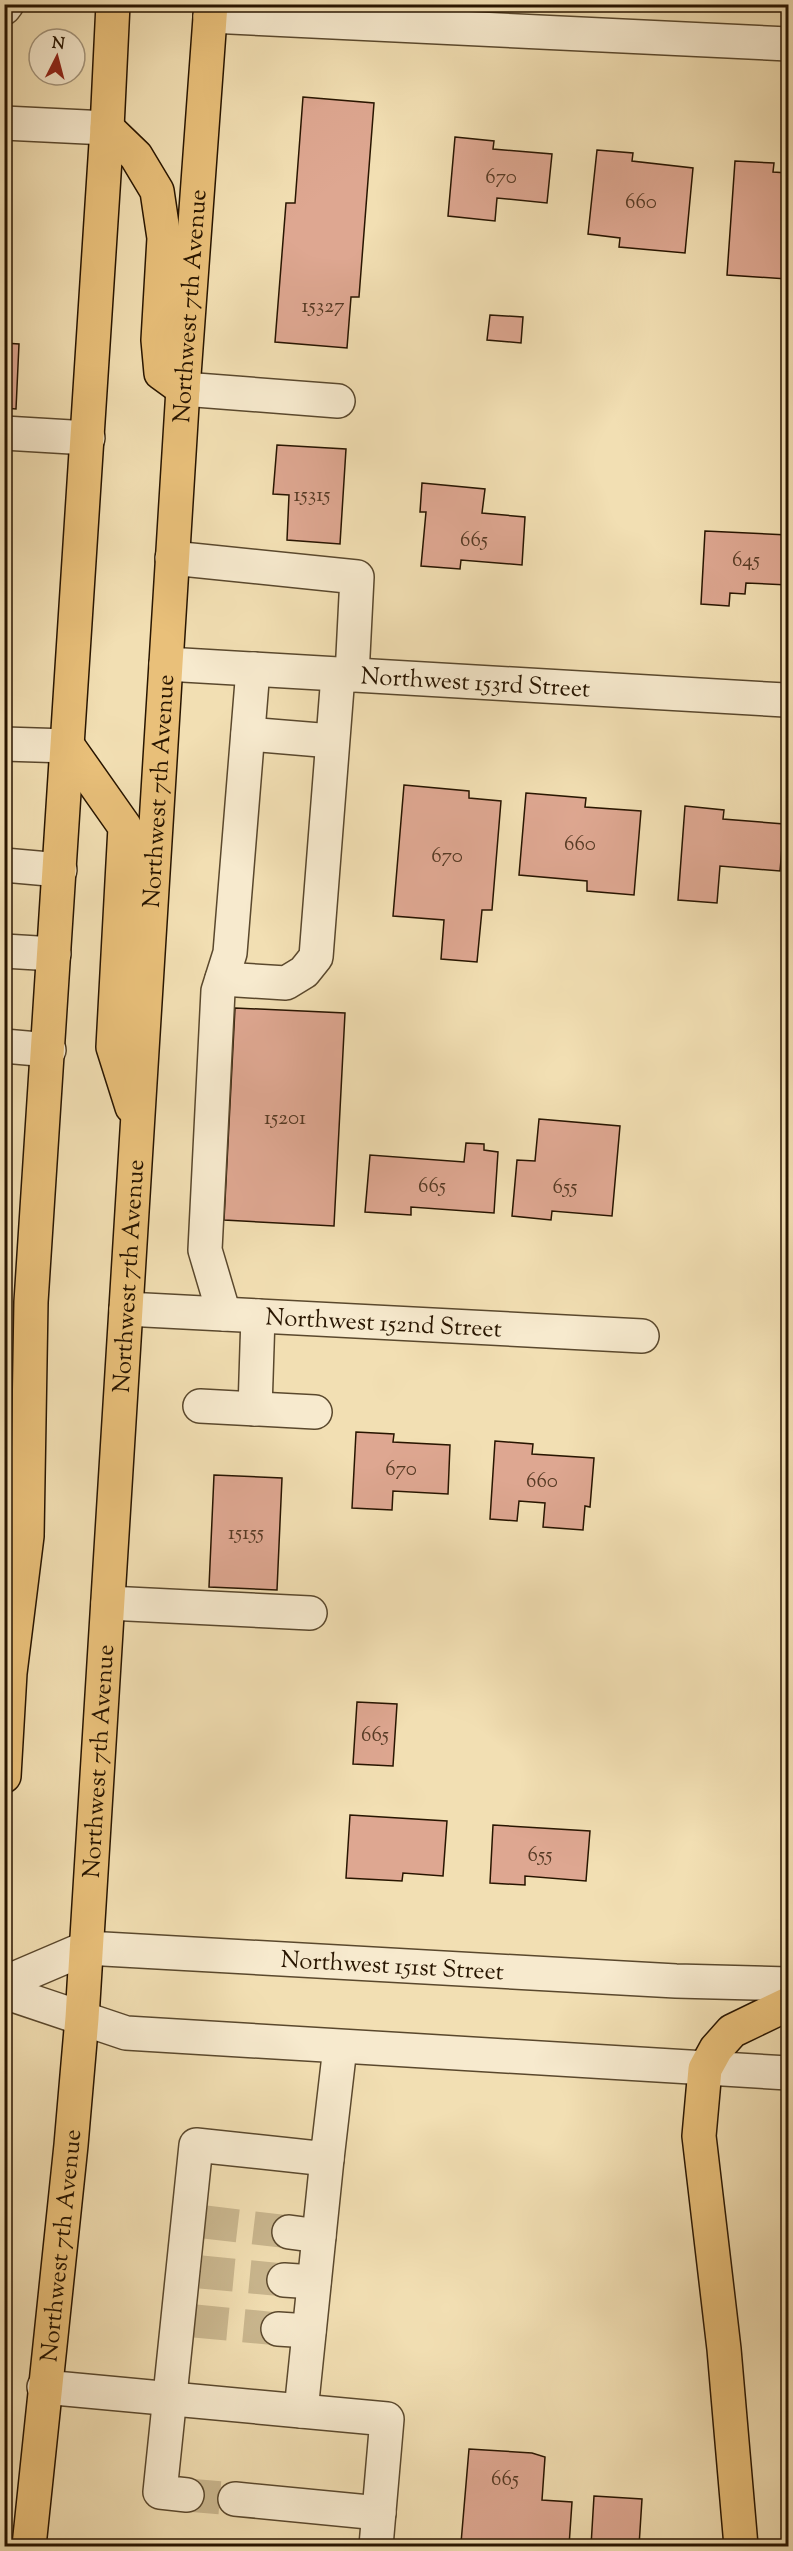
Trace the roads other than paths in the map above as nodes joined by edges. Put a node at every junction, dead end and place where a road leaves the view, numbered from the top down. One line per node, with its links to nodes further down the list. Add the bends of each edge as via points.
1 (112, 5): 6 (main road)
2 (207, 8): 3 (street); 7 (main road, Northwest 7th Avenue)
3 (516, 18): 4 (street)
4 (789, 44)
5 (4, 123): 6 (street)
6 (107, 128): 7 (main road, via 136,156 157,191 164,238 158,340 161,373); 10 (main road)
7 (183, 389): 8 (street); 11 (main road, Northwest 7th Avenue)
8 (338, 401)
9 (4, 434): 10 (street)
10 (87, 438): 19 (main road)
11 (172, 558): 12 (main road, Northwest 7th Avenue); 14 (street, via 357,577)
12 (166, 664): 13 (street, Northwest 153rd Street); 27 (main road, Northwest 7th Avenue)
13 (252, 669): 14 (street, Northwest 153rd Street); 16 (street)
14 (345, 675): 15 (street, Northwest 153rd Street); 17 (street)
15 (785, 700)
16 (248, 734): 17 (street); 24 (street, via 230,954)
17 (332, 741): 24 (street, via 316,957 304,972 286,983)
18 (4, 744): 19 (street)
19 (68, 746): 21 (main road); 27 (main road, via 125,827 113,1047)
20 (4, 865): 21 (street)
21 (60, 870): 23 (main road)
22 (4, 951): 23 (street)
23 (54, 954): 26 (main road)
24 (222, 979): 29 (street, via 218,991 205,1250)
25 (4, 1046): 26 (street)
26 (49, 1050): 37 (main road, via 32,1302 27,1536)
27 (138, 1124): 28 (main road, Northwest 7th Avenue)
28 (126, 1309): 29 (street, Northwest 152nd Street); 35 (main road, Northwest 7th Avenue)
29 (224, 1314): 30 (street, Northwest 152nd Street)
30 (258, 1316): 31 (street, Northwest 152nd Street); 33 (street)
31 (642, 1336)
32 (200, 1406): 33 (street)
33 (255, 1409): 34 (street)
34 (315, 1413)
35 (108, 1603): 36 (street); 39 (main road, Northwest 7th Avenue)
36 (310, 1613)
37 (8, 1673): 38 (main road)
38 (4, 1776)
39 (86, 1948): 40 (street, Northwest 151st Street); 41 (street, Northwest 151st Street); 44 (main road, Northwest 7th Avenue)
40 (4, 1983)
41 (789, 1984)
42 (4, 1992): 44 (street)
43 (789, 2004): 46 (main road, via 732,2031)
44 (82, 2018): 45 (street, via 126,2033); 49 (main road, Northwest 7th Avenue)
45 (340, 2047): 46 (street); 48 (street)
46 (705, 2069): 47 (street); 57 (main road, via 699,2136 724,2349)
47 (789, 2073)
48 (327, 2159): 50 (street, via 196,2145 196,2221 186,2320); 51 (street, via 304,2234 299,2281 294,2330)
49 (44, 2387): 50 (street); 55 (main road, Northwest 7th Avenue)
50 (168, 2399): 51 (street); 52 (street, via 160,2492)
51 (301, 2411): 54 (street, via 387,2419)
52 (187, 2495)
53 (235, 2499): 54 (street)
54 (379, 2513): 56 (street)
55 (29, 2547)
56 (376, 2547)
57 (741, 2547)

